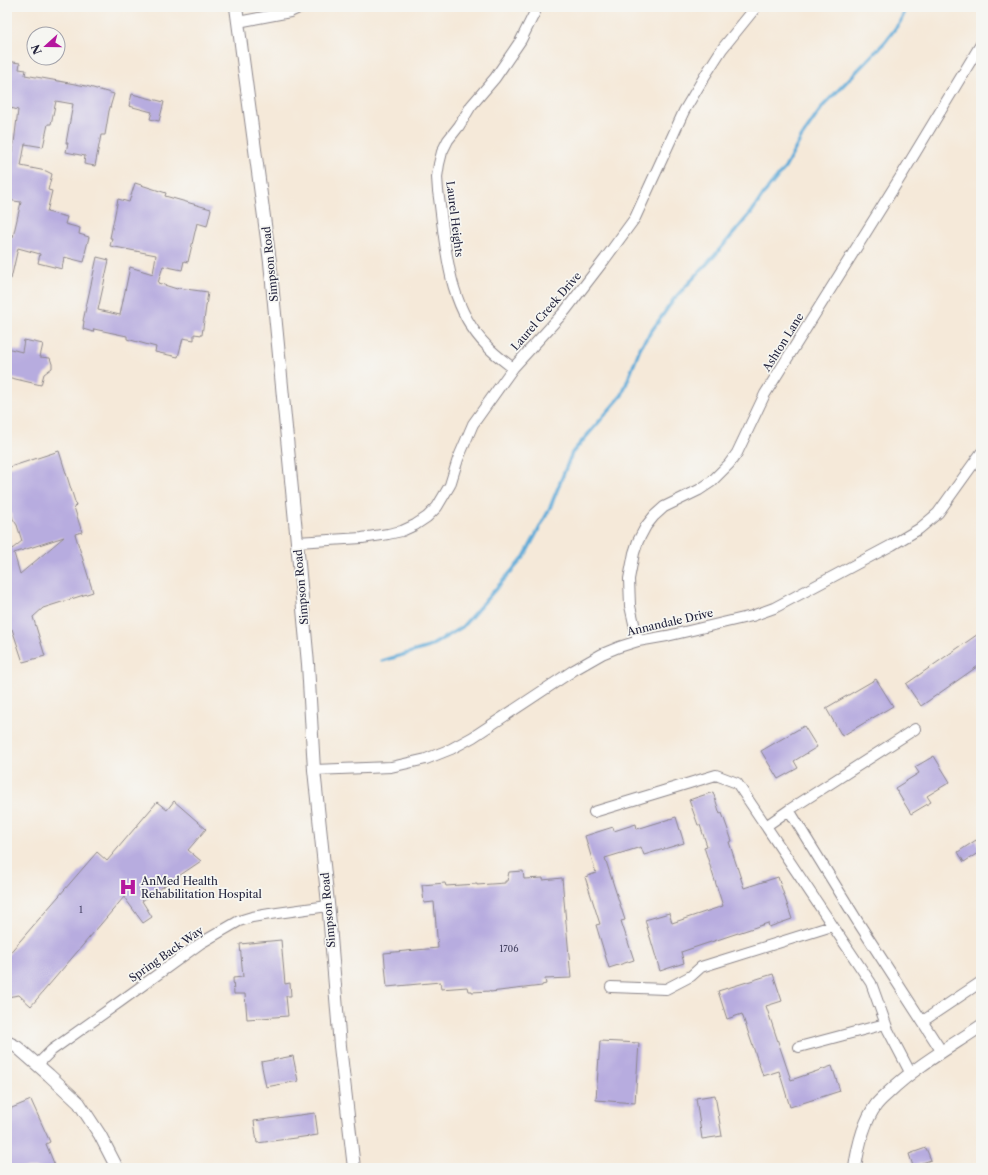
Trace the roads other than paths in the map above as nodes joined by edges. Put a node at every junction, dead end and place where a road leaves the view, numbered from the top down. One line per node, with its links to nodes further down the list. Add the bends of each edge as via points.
1 (236, 7): 5 (street, Simpson Road)
2 (302, 7): 5 (street, via 290,12)
3 (535, 7): 7 (street, Laurel Heights, via 521,40 495,78 470,106 448,140 442,152 437,178 449,271 458,303 478,337)
4 (756, 7): 7 (street, Laurel Creek Drive, via 722,49 688,104 634,218 565,311)
5 (238, 22): 9 (street, Simpson Road, via 270,262)
6 (981, 44): 10 (street, Ashton Lane, via 765,394 730,464 699,490 664,507 646,526 634,553 629,580 630,606)
7 (513, 368): 9 (street, Laurel Creek Drive, via 473,424 450,485 437,507 427,517 402,531 388,534)
8 (981, 453): 10 (street, Annandale Drive, via 938,512 919,529 892,545 774,608 752,616 667,636)
9 (297, 542): 12 (street, Simpson Road)
10 (638, 640): 12 (street, Annandale Drive, via 591,660 473,737 438,755 391,767)
11 (915, 729): 13 (street)
12 (314, 770): 16 (street, Simpson Road)
13 (789, 810): 15 (street); 20 (street)
14 (594, 812): 15 (street, via 716,776 737,783)
15 (766, 826): 17 (street)
16 (328, 906): 26 (street, Spring Back Way, via 252,916 239,921 201,943 52,1050); 29 (street, Simpson Road)
17 (832, 926): 19 (street, via 701,966 691,976 666,989); 21 (street, via 871,983)
18 (981, 982): 20 (street)
19 (611, 987)
20 (923, 1021): 25 (street)
21 (885, 1024): 24 (street); 27 (street)
22 (981, 1026): 25 (street)
23 (7, 1042): 26 (street)
24 (799, 1047)
25 (942, 1052): 27 (street)
26 (37, 1065): 28 (street, via 79,1103)
27 (911, 1074): 30 (street, via 876,1104 865,1126)
28 (117, 1168)
29 (354, 1168)
30 (855, 1168)

